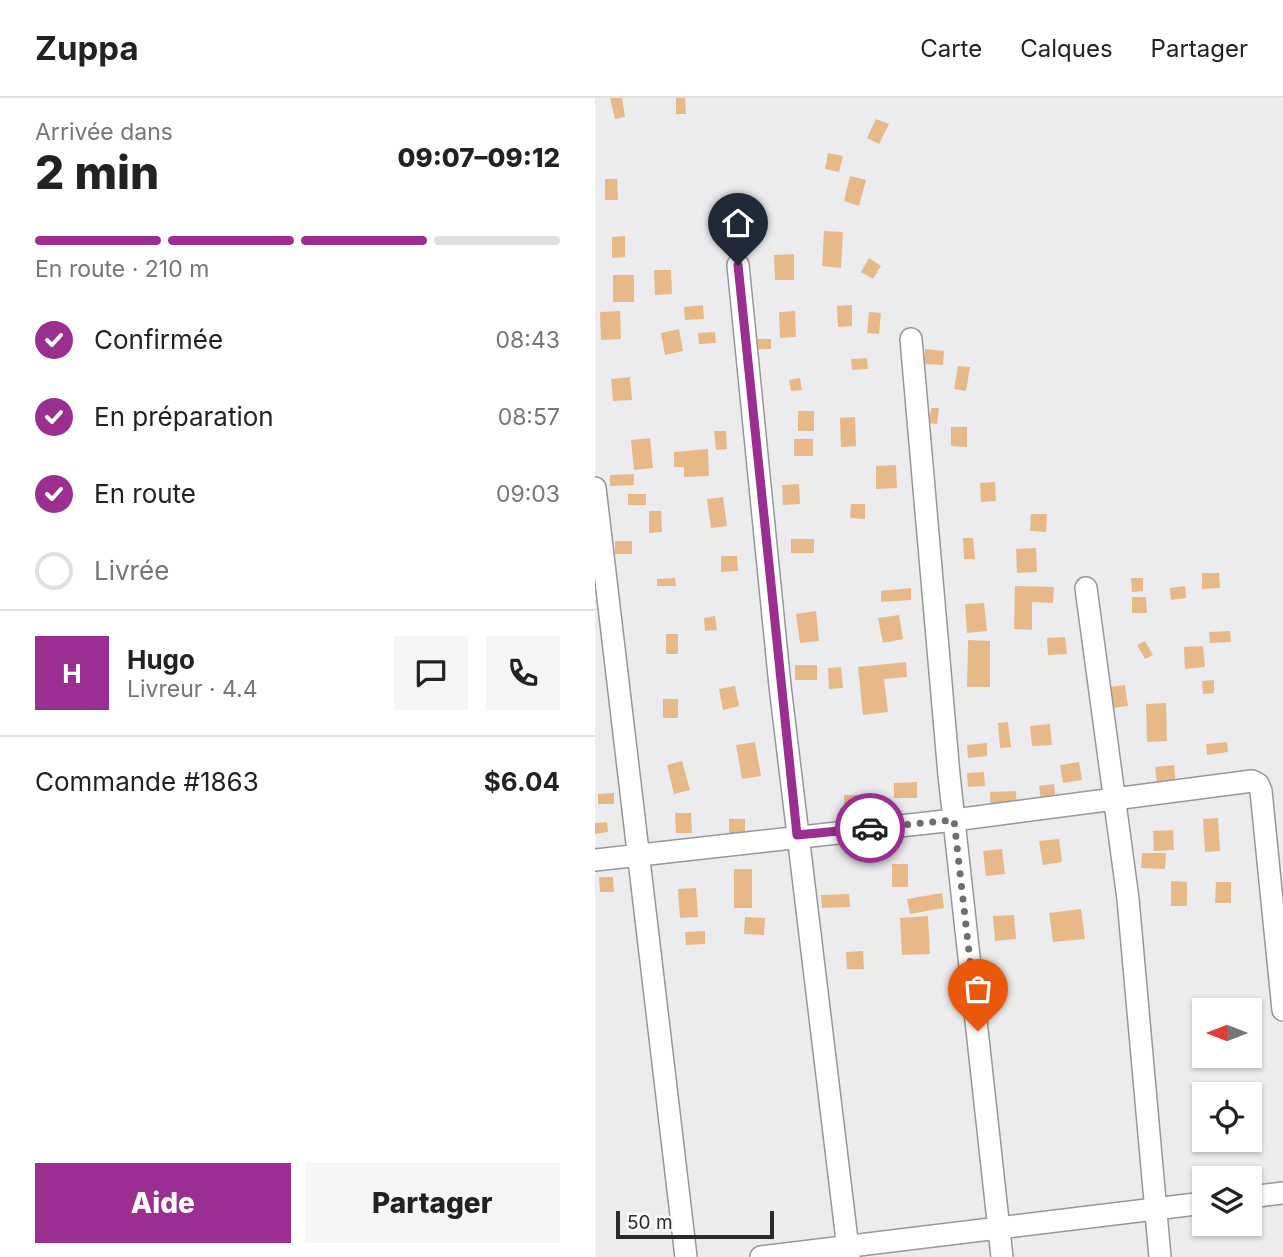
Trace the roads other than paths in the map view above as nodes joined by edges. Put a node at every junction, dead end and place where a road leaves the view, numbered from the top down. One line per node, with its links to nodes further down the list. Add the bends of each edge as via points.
1 (738, 265): 7 (street)
2 (911, 339): 6 (street)
3 (595, 488): 8 (street)
4 (1086, 588): 5 (street)
5 (1117, 799): 6 (street); 10 (street, via 1252,781 1258,784); 14 (street)
6 (954, 820): 7 (street); 15 (street)
7 (797, 835): 8 (street); 16 (street)
8 (639, 854): 9 (street); 17 (street)
9 (595, 860)
10 (1283, 1010)
11 (1283, 1193): 12 (street)
12 (1262, 1195)
13 (1192, 1204): 14 (street)
14 (1154, 1209): 15 (street); 20 (street)
15 (998, 1227): 16 (street); 19 (street)
16 (848, 1253): 18 (street)
17 (686, 1257)
18 (761, 1257)
19 (1002, 1257)
20 (1160, 1257)

